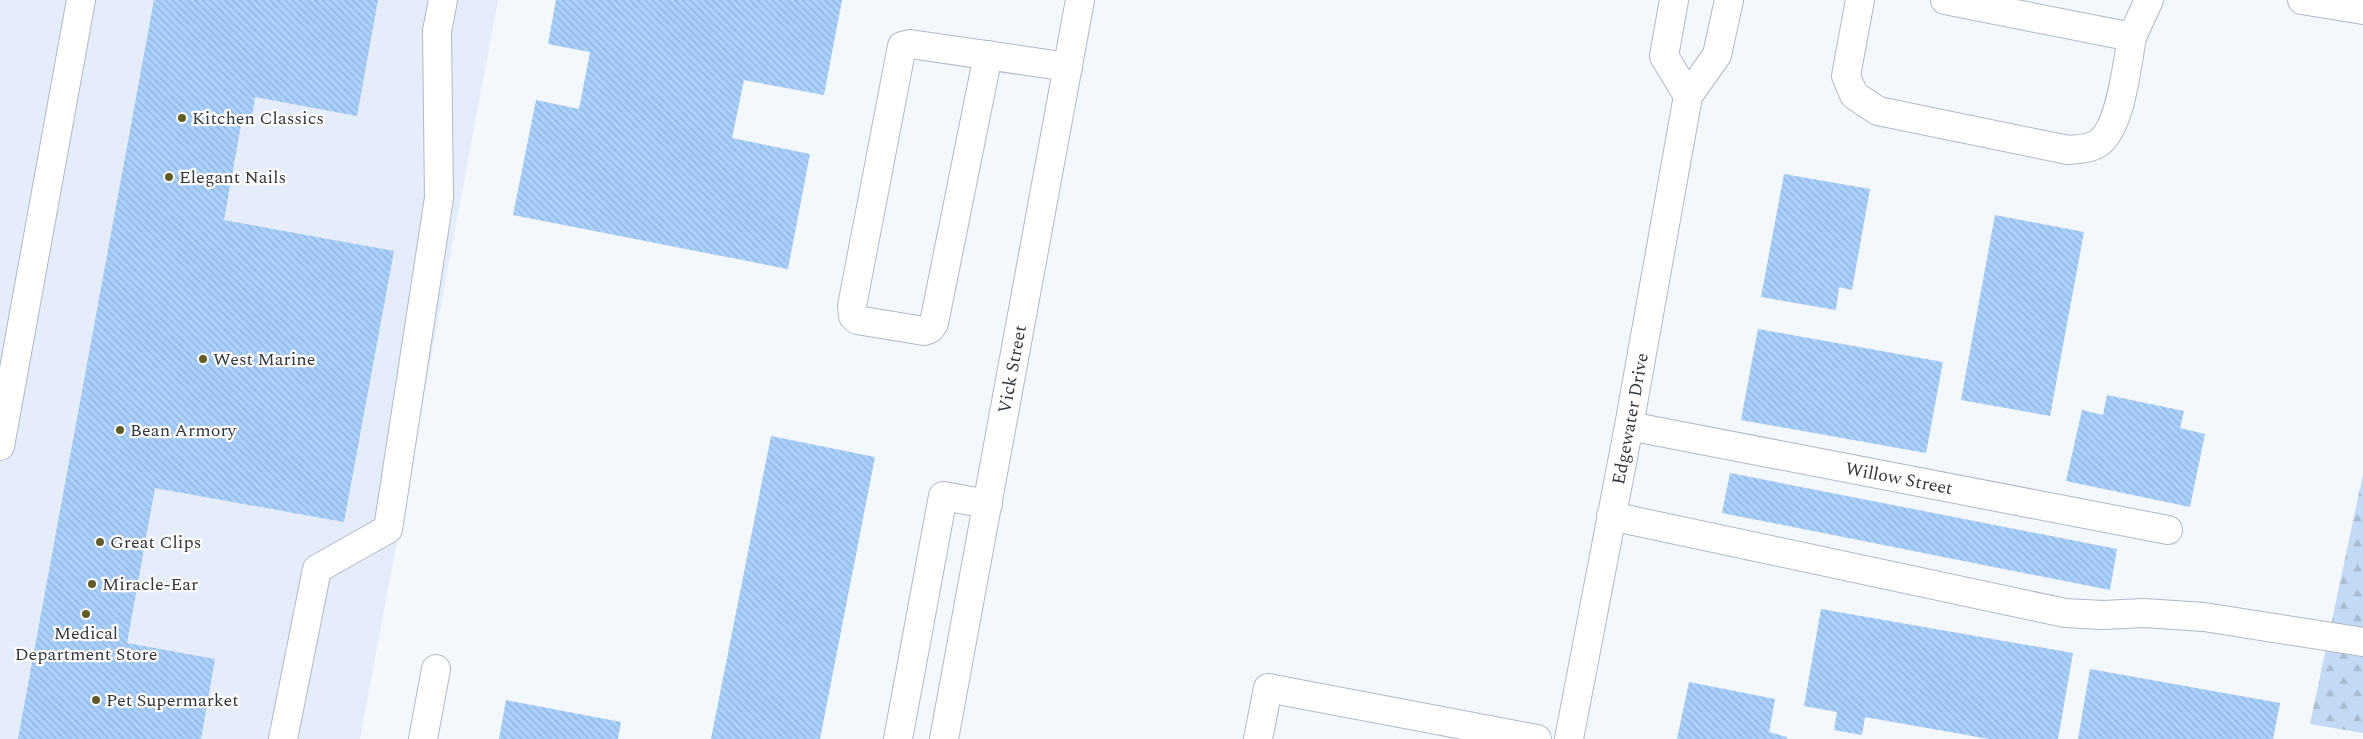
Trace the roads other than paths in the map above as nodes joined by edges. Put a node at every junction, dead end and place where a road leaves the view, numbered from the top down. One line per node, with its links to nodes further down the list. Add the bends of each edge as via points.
1 (81, 0): 16 (street)
2 (443, 0): 22 (street, via 437,31 439,198 388,528 317,570)
3 (1080, 0): 13 (street, Vick Street)
4 (1674, 0): 14 (street, via 1664,56)
5 (1729, 0): 14 (street, Edgewater Drive, via 1716,56)
6 (1860, 0): 11 (street, via 1846,76 1854,94 1878,111 2068,150 2096,145 2108,133 2116,116)
7 (1945, 0): 11 (street)
8 (2149, 0): 11 (street)
9 (2302, 0): 10 (street)
10 (2363, 10)
11 (2132, 37)
12 (988, 55): 12 (street, via 910,44 902,46 852,306 857,320 924,332 934,323); 13 (street)
13 (1068, 67): 17 (street, Vick Street)
14 (1688, 96): 15 (street, Edgewater Drive)
15 (1629, 426): 18 (street, Edgewater Drive); 19 (street, Willow Street)
16 (0, 446)
17 (988, 504): 24 (street, via 943,496); 25 (street, Vick Street)
18 (1611, 516): 20 (street, via 2065,613 2204,617); 28 (street, Edgewater Drive)
19 (2168, 530)
20 (2363, 642)
21 (436, 669): 23 (street)
22 (283, 739)
23 (424, 739)
24 (898, 739)
25 (944, 739)
26 (1258, 739): 27 (street, via 1268,688)
27 (1537, 739)
28 (1569, 739)

